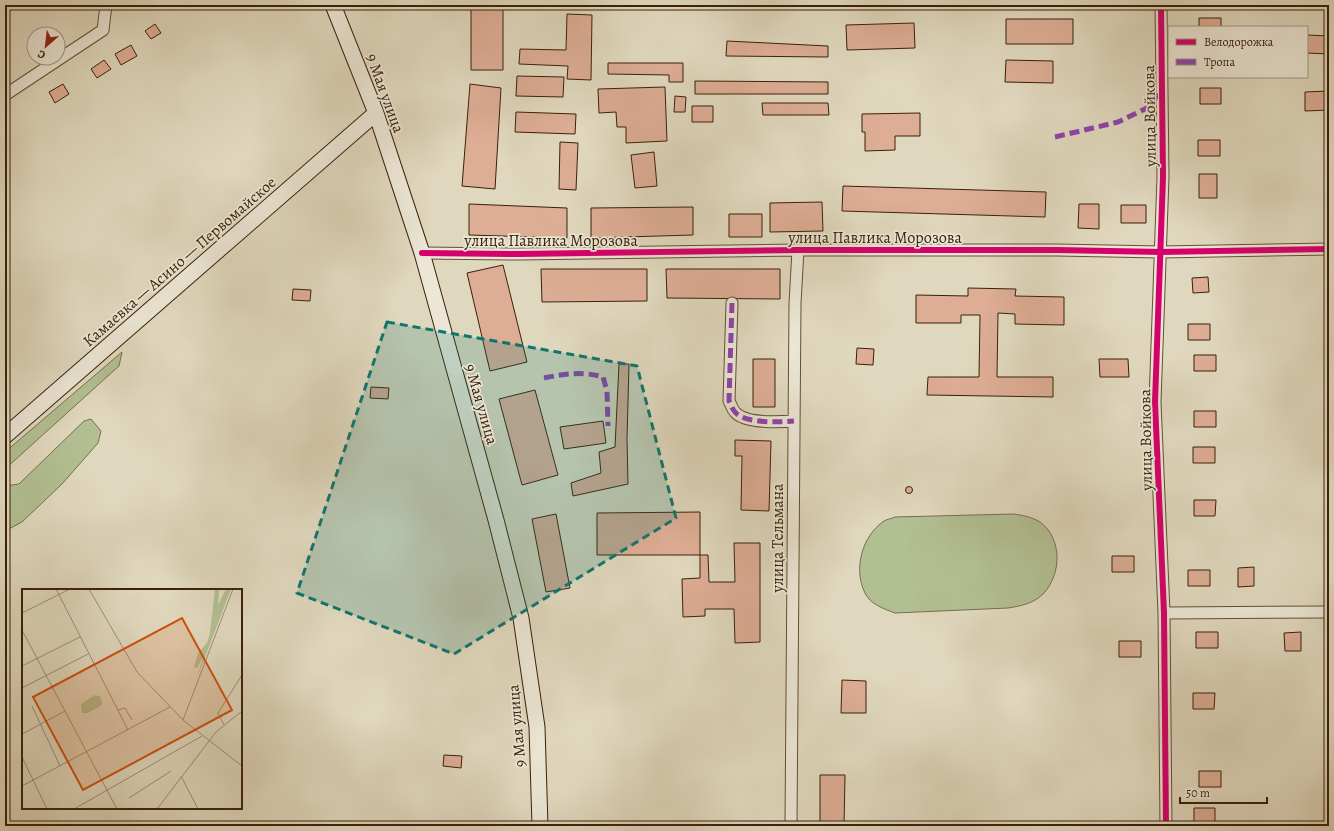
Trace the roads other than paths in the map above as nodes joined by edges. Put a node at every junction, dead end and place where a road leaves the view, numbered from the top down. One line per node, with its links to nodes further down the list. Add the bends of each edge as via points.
1 (106, 5): 4 (street, via 103,30)
2 (333, 5): 5 (main road, 9 Мая улица)
3 (1161, 5): 8 (street, улица Войкова)
4 (5, 95)
5 (376, 114): 9 (main road, 9 Мая улица); 12 (main road, Камаевка — Асино — Первомайское)
6 (1329, 249): 8 (street, улица Павлика Морозова)
7 (798, 250): 8 (street, улица Павлика Морозова); 9 (street, улица Павлика Морозова); 11 (street, улица Тельмана)
8 (1161, 252): 14 (street, улица Войкова, via 1155,402)
9 (422, 253): 15 (main road, 9 Мая улица, via 521,618 537,727)
10 (732, 303): 11 (street, via 729,401 735,413 750,420 771,423)
11 (794, 421): 16 (street, улица Тельмана)
12 (5, 436)
13 (1329, 612): 14 (street)
14 (1164, 613): 17 (street, улица Войкова)
15 (540, 826)
16 (791, 826)
17 (1166, 826)

